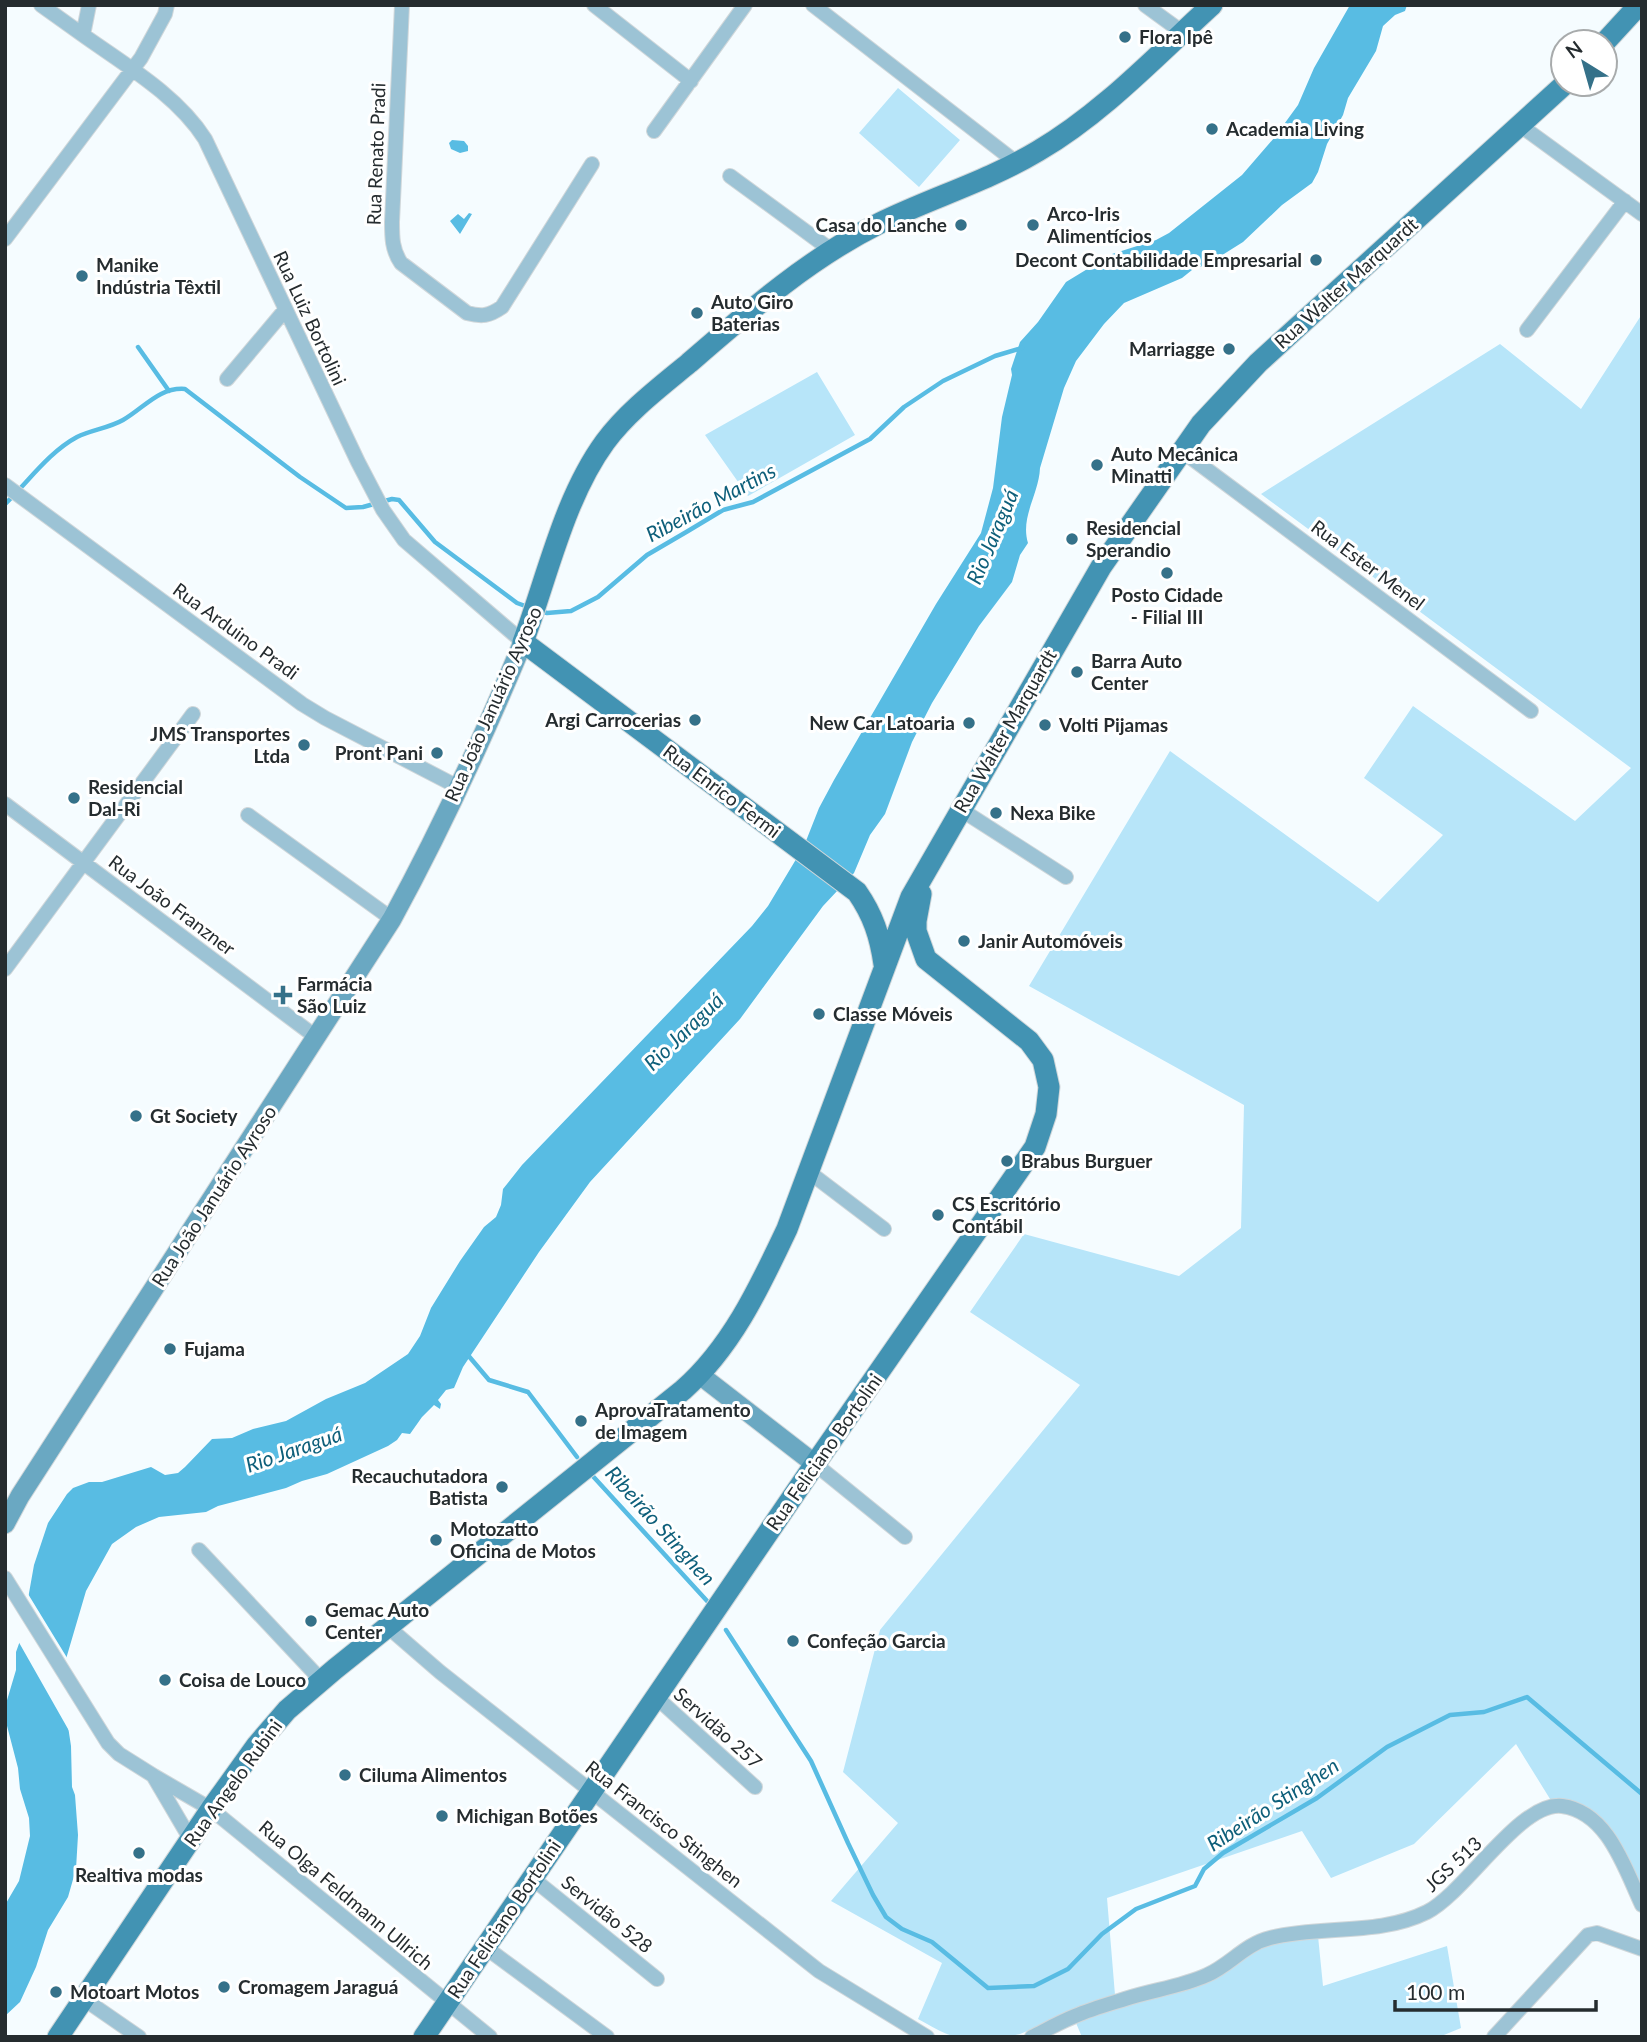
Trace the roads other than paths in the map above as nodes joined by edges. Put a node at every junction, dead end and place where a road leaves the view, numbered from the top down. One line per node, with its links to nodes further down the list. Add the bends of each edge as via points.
1 (41, 5): 13 (street, Rua Luiz Bortolini)
2 (89, 5): 13 (street)
3 (167, 5): 14 (street)
4 (402, 5): 20 (street, Rua Renato Pradi, via 392,222 395,255 401,263 467,313 490,316 502,307)
5 (594, 5): 15 (street)
6 (746, 5): 15 (street)
7 (813, 5): 19 (street)
8 (1145, 5): 12 (street)
9 (1212, 5): 12 (main road, Rua João Januário Ayroso)
10 (1639, 5): 11 (main road)
11 (1618, 28)
12 (1182, 32): 19 (main road, Rua João Januário Ayroso, via 1091,114)
13 (83, 34): 14 (street, Rua Luiz Bortolini)
14 (132, 70): 24 (street); 26 (street, Rua Luiz Bortolini, via 174,102 205,139)
15 (691, 81): 18 (street)
16 (1550, 98): 17 (main road, Rua Walter Marquardt)
17 (1521, 126): 22 (street); 29 (main road, Rua Walter Marquardt, via 1258,363 1223,398)
18 (654, 131)
19 (1017, 163): 25 (main road, Rua João Januário Ayroso, via 883,221)
20 (592, 164)
21 (730, 176): 25 (street)
22 (1625, 201): 23 (street); 27 (street)
23 (1642, 214)
24 (5, 239)
25 (831, 250): 31 (main road, Rua João Januário Ayroso, via 771,292 605,441 587,468 571,507)
26 (285, 310): 28 (street); 31 (street, Rua Luiz Bortolini, via 372,491 396,530)
27 (1527, 330)
28 (227, 379)
29 (1182, 451): 32 (street, Rua Ester Menel); 36 (main road, Rua Walter Marquardt, via 1101,567)
30 (5, 485): 34 (street, Rua Arduino Pradi, via 302,704)
31 (523, 642): 34 (main road, Rua João Januário Ayroso); 43 (main road, Rua Enrico Fermi, via 855,891 873,916)
32 (1531, 711)
33 (193, 714): 38 (street)
34 (458, 788): 41 (main road, Rua João Januário Ayroso)
35 (5, 804): 38 (street, Rua João Franzner)
36 (960, 810): 39 (main road, Rua Walter Marquardt); 40 (street)
37 (248, 815): 41 (street)
38 (83, 863): 44 (street); 45 (street, Rua João Franzner)
39 (927, 868): 42 (main road, via 916,922); 43 (main road, Rua Walter Marquardt, via 904,911)
40 (1066, 877)
41 (392, 919): 45 (main road, Rua João Januário Ayroso)
42 (926, 959): 43 (main road, via 906,956); 49 (main road, Rua Feliciano Bortolini, via 1029,1041 1043,1060 1049,1087 1046,1114 1035,1147)
43 (884, 966): 46 (main road, Rua Walter Marquardt)
44 (5, 969)
45 (316, 1037): 51 (main road, Rua João Januário Ayroso)
46 (809, 1172): 47 (street); 48 (main road, Rua Walter Marquardt, via 765,1276)
47 (884, 1229)
48 (700, 1375): 49 (main road); 50 (main road, Rua Walter Marquardt)
49 (815, 1464): 52 (street); 57 (main road, Rua Feliciano Bortolini)
50 (585, 1468): 55 (main road, Rua Angelo Rubini)
51 (5, 1524)
52 (905, 1537)
53 (199, 1550): 56 (street)
54 (8, 1583): 58 (street, Rua Olga Feldmann Ullrich, via 101,1732 119,1754)
55 (388, 1627): 56 (main road, Rua Angelo Rubini); 60 (street, Rua Francisco Stinghen)
56 (321, 1680): 61 (main road, Rua Angelo Rubini, via 276,1722)
57 (656, 1697): 59 (street, Servidão 257); 60 (main road, Rua Feliciano Bortolini)
58 (154, 1776): 61 (street, Rua Olga Feldmann Ullrich); 62 (street)
59 (755, 1787)
60 (592, 1790): 63 (main road, Rua Feliciano Bortolini); 75 (street, Rua Francisco Stinghen, via 819,1971)
61 (211, 1809): 62 (main road, Rua Angelo Rubini); 69 (street, Rua Olga Feldmann Ullrich)
62 (191, 1840): 68 (main road, Rua Angelo Rubini)
63 (532, 1878): 65 (main road, Rua Feliciano Bortolini); 67 (street, Servidão 528)
64 (1642, 1905): 76 (street, JGS 513, via 1598,1825 1579,1811 1551,1806 1522,1821 1430,1911 1388,1926 1319,1930 1257,1941 1208,1975 1075,2016)
65 (485, 1947): 69 (main road, Rua Feliciano Bortolini); 74 (street)
66 (1642, 1949): 77 (street, via 1597,1933 1588,1935)
67 (657, 1979)
68 (84, 1999): 70 (main road, Rua Angelo Rubini); 71 (street)
69 (446, 2003): 72 (main road, Rua Feliciano Bortolini); 73 (street, Rua Olga Feldmann Ullrich)
70 (58, 2037)
71 (139, 2037)
72 (424, 2037)
73 (490, 2037)
74 (607, 2037)
75 (927, 2037)
76 (1032, 2037)
77 (1494, 2037)

